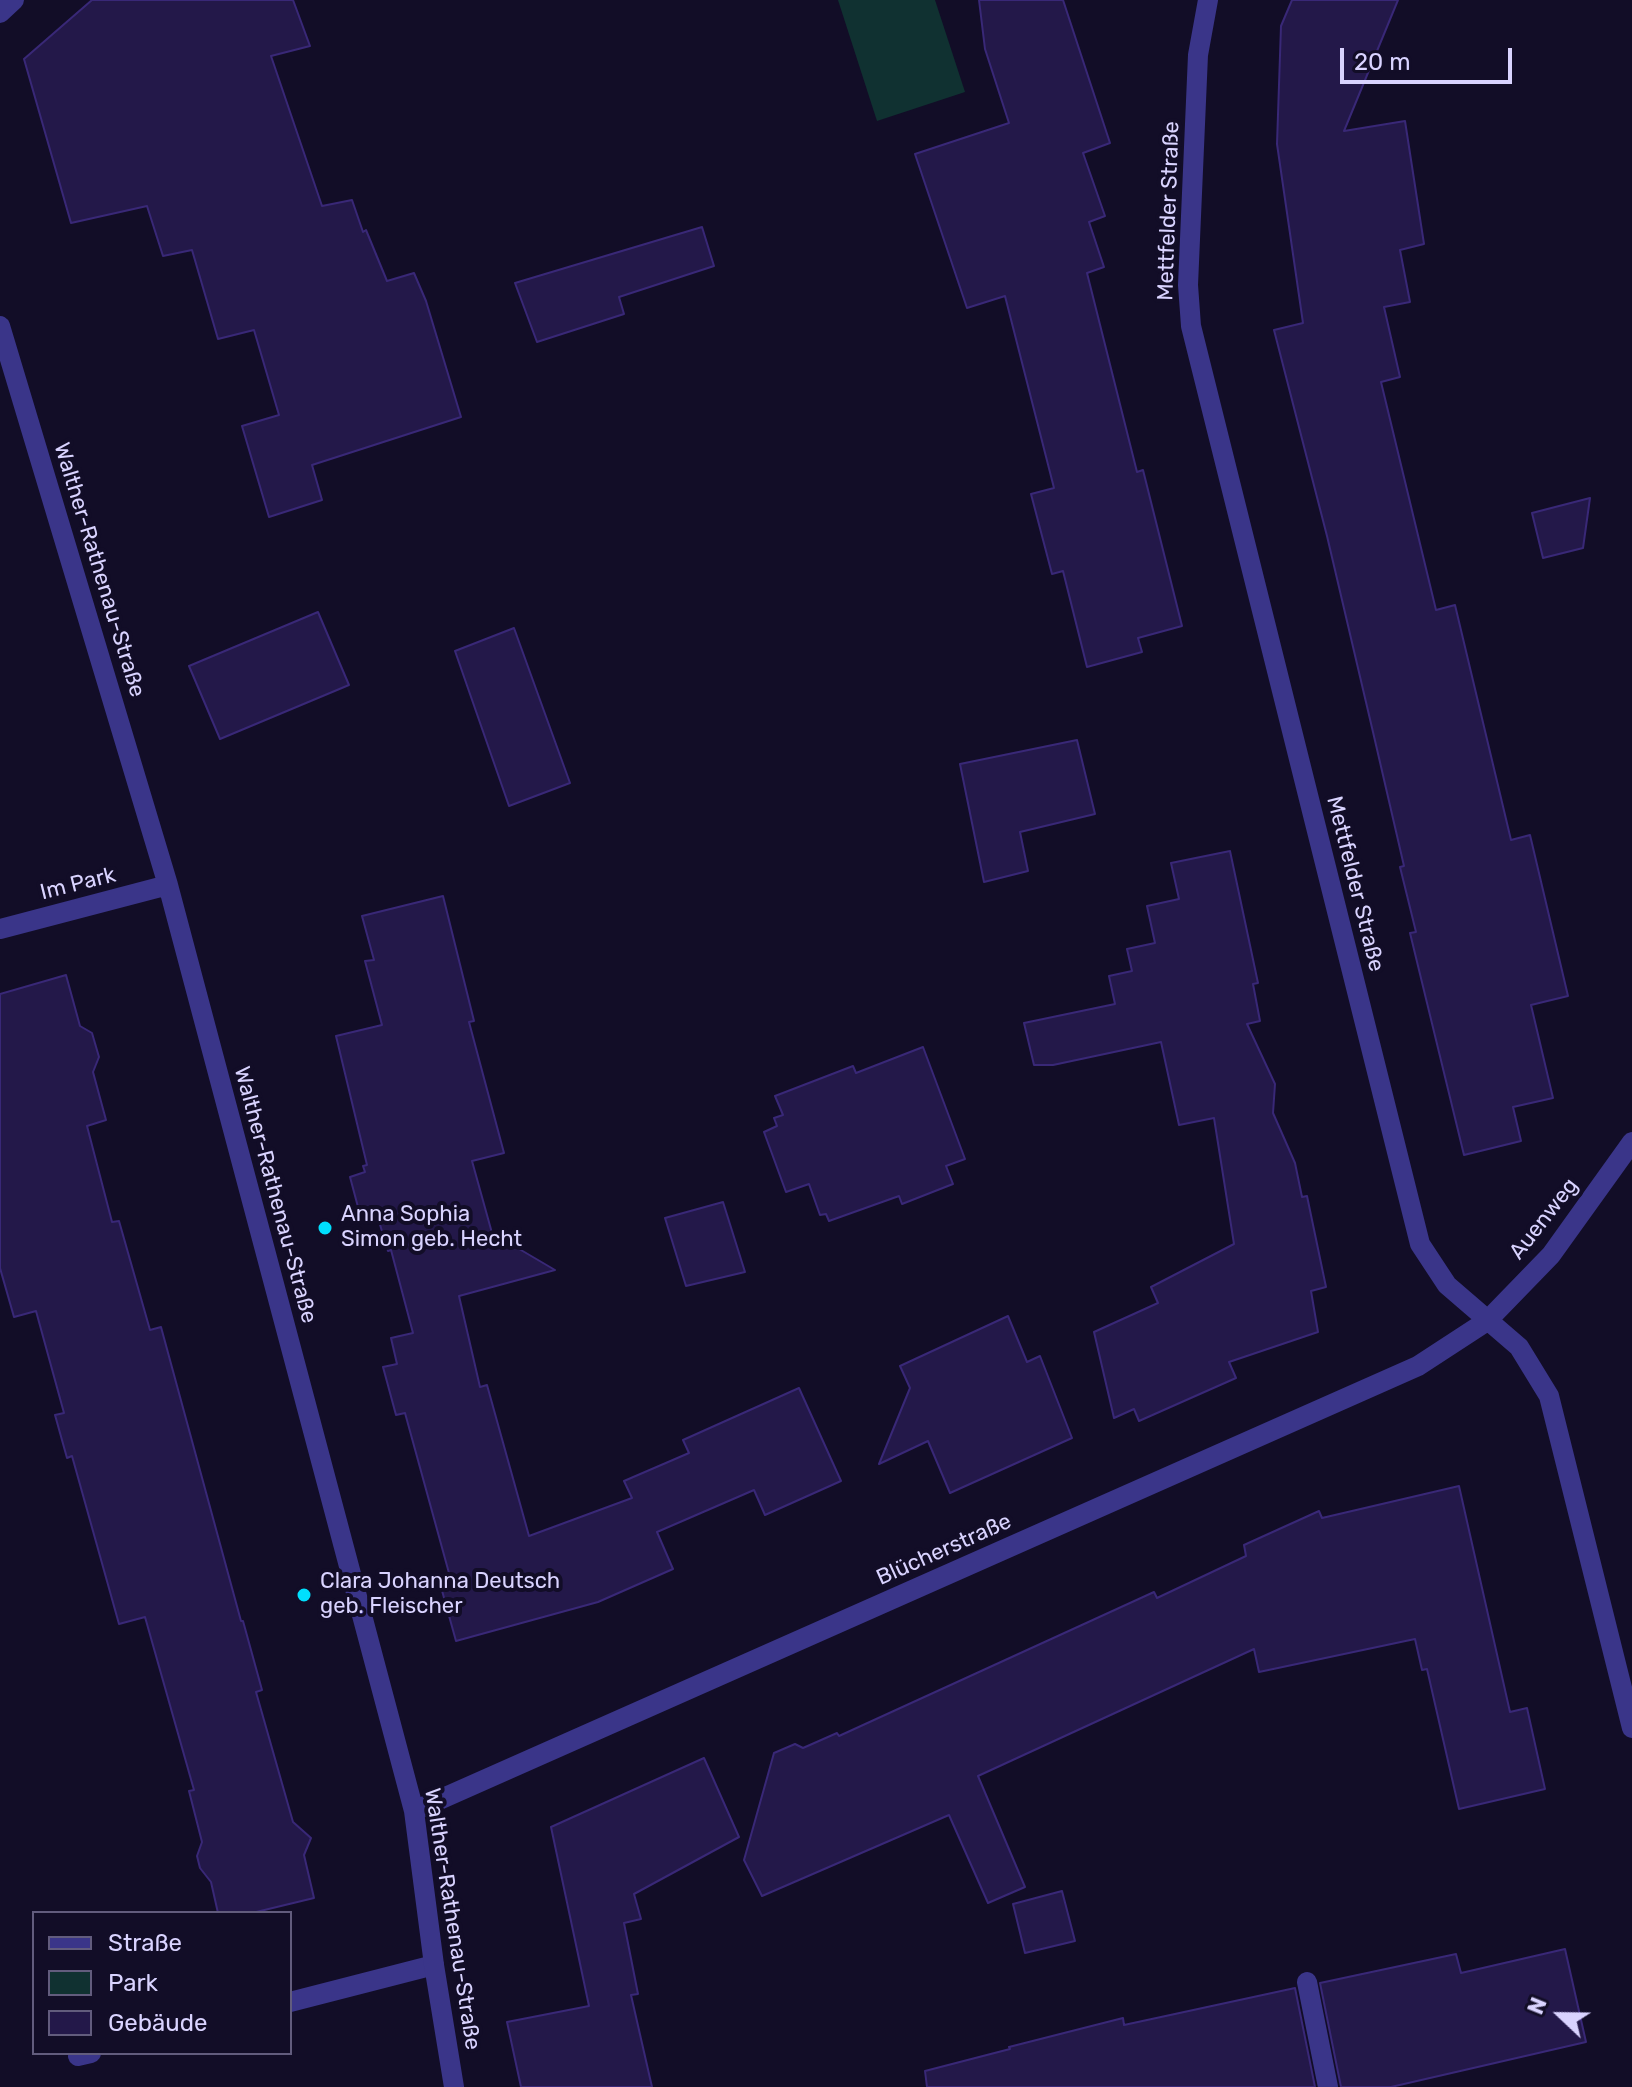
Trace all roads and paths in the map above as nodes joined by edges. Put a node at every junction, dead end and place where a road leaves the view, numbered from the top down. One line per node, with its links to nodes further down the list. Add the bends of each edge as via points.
1 (14, 0): 3 (street)
2 (1208, 0): 8 (street, Mettfelder Straße, via 1198,55 1188,285 1191,326 1420,1244 1447,1285)
3 (0, 13)
4 (0, 326): 5 (street, Walther-Rathenau-Straße)
5 (168, 885): 6 (street, Im Park); 10 (street, Walther-Rathenau-Straße)
6 (0, 929)
7 (1632, 1142): 8 (street, Auenweg, via 1551,1255)
8 (1487, 1321): 9 (street, Mettfelder Straße, via 1519,1347 1549,1396); 10 (street, Blücherstraße, via 1418,1366)
9 (1632, 1728)
10 (414, 1811): 11 (street, Walther-Rathenau-Straße)
11 (434, 1965): 13 (street); 14 (street, Walther-Rathenau-Straße)
12 (1307, 1982): 15 (street)
13 (292, 2001)
14 (454, 2087)
15 (1328, 2087)

